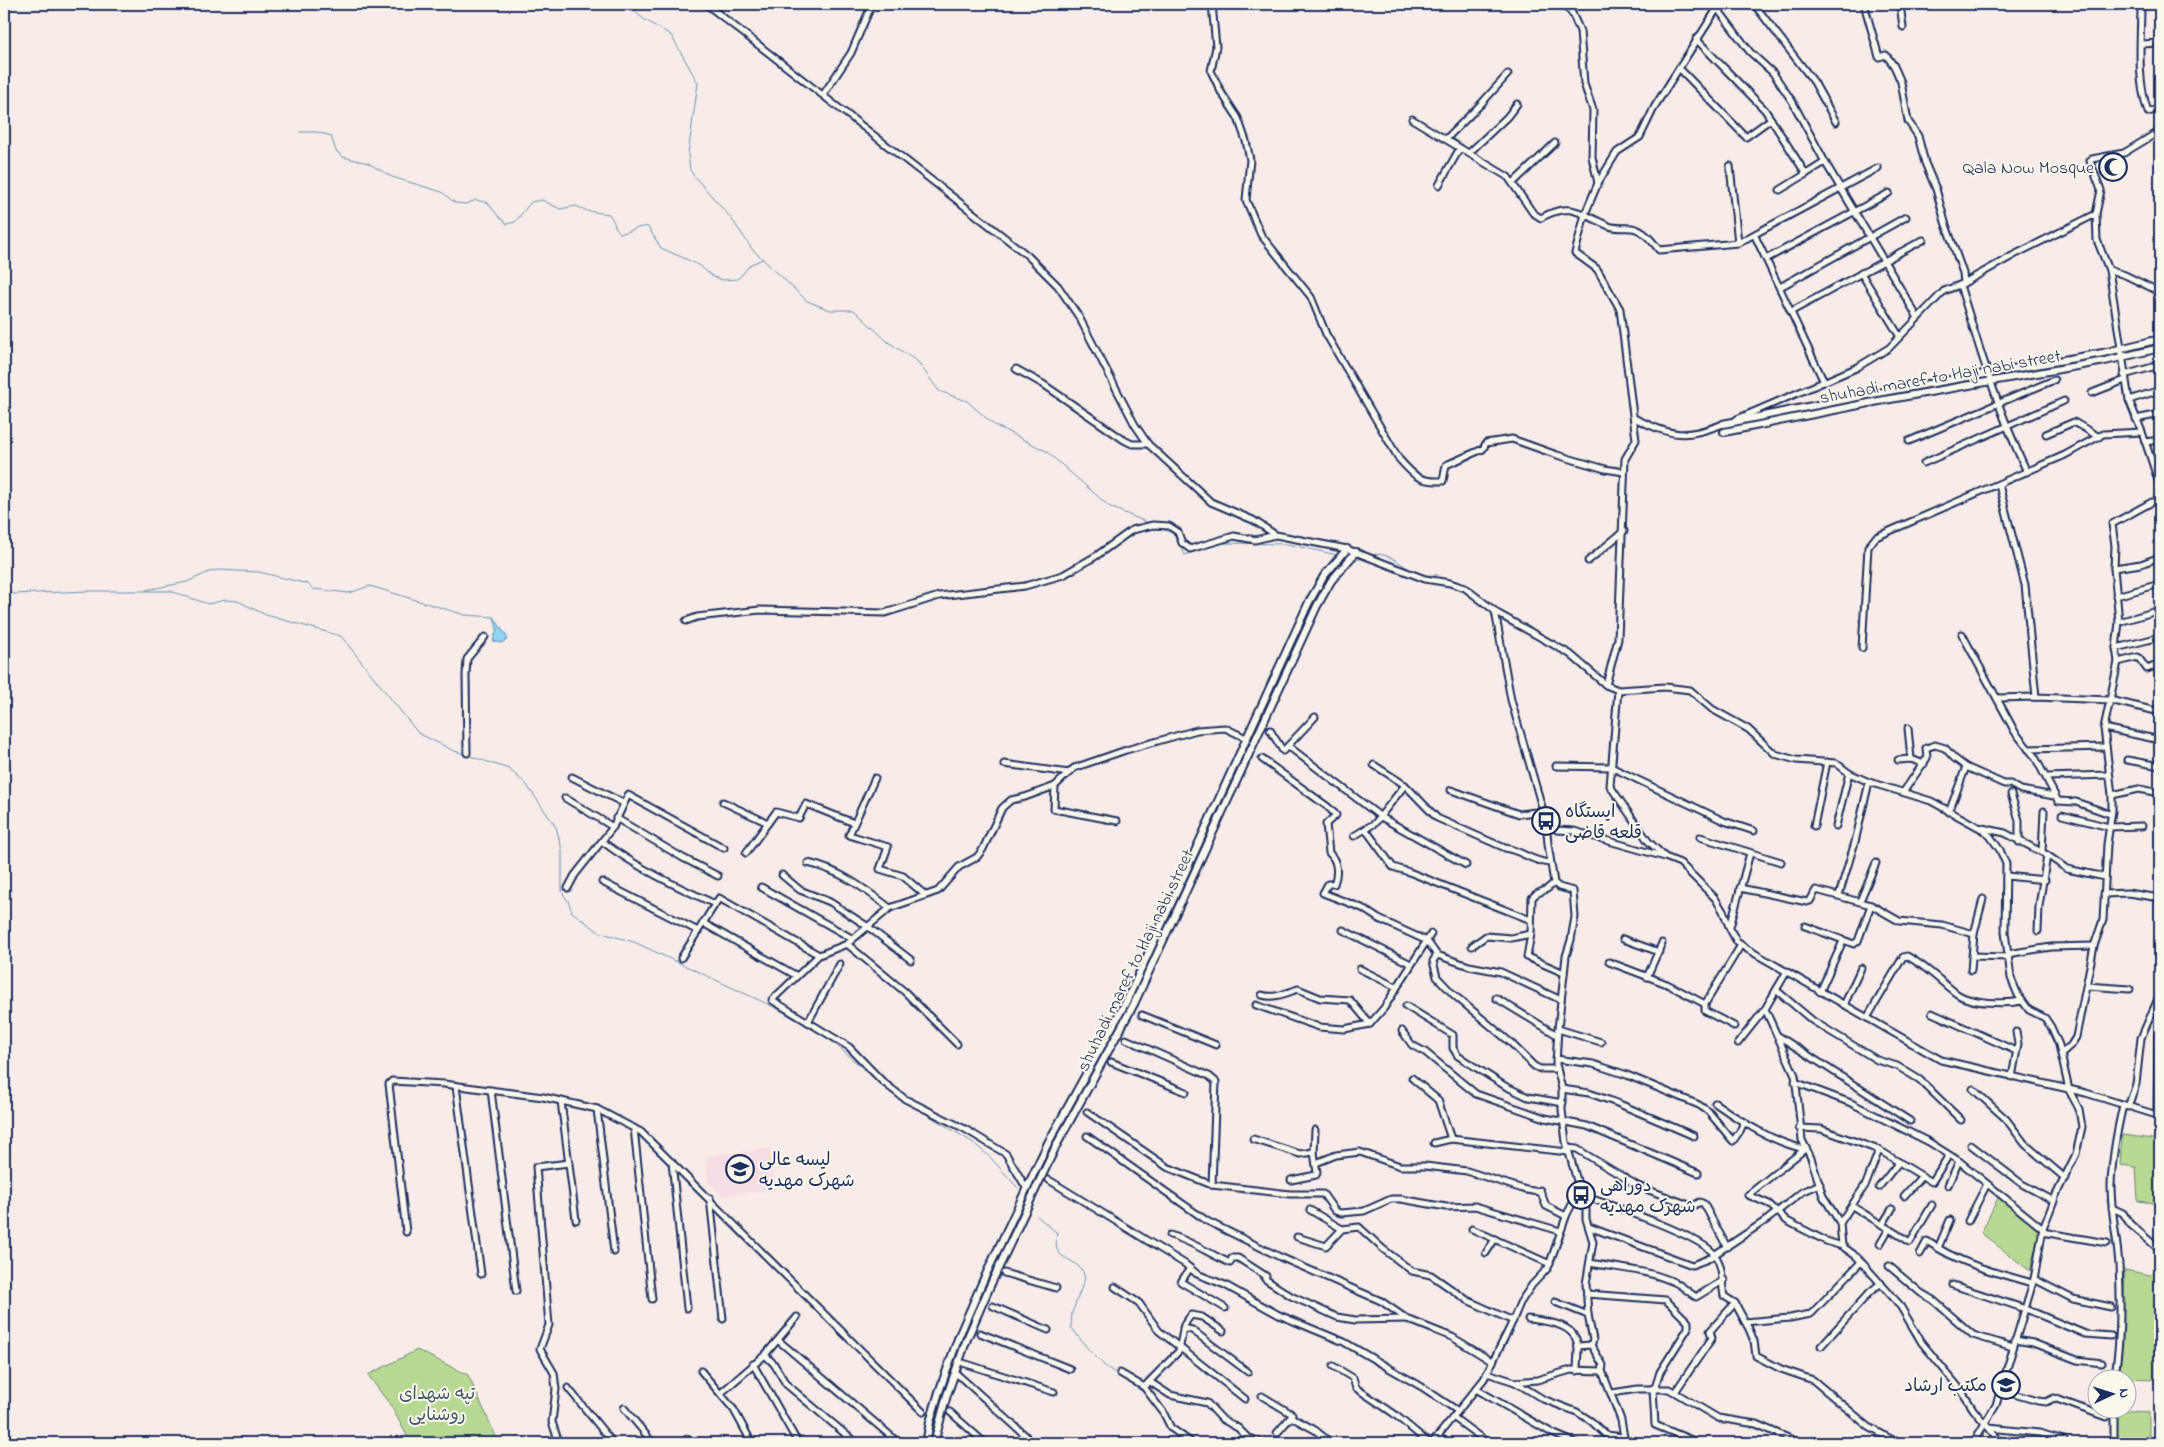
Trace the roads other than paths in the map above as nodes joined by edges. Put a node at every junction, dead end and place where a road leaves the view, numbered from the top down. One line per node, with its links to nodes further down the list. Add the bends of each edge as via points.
1 (706, 4): 16 (street)
2 (872, 4): 16 (street, via 851,54)
3 (1212, 4): 87 (street, via 1216,47 1211,71 1238,118 1246,141 1250,160 1246,200 1261,235 1311,297 1326,334 1399,459 1415,477 1431,482 1443,481 1446,465 1483,449 1486,443 1512,440)
4 (1563, 4): 32 (street, via 1580,31 1584,84 1593,110 1592,157)
5 (1754, 4): 20 (street, via 1808,75)
6 (1864, 4): 49 (street, via 1879,56 1886,55 1901,82 1908,121 1918,136 1936,189 1963,274)
7 (1900, 4): 10 (street)
8 (2140, 4): 12 (street)
9 (1719, 6): 11 (street); 27 (street, via 1750,52 1772,73 1787,94)
10 (1903, 27)
11 (1696, 39): 14 (street); 19 (street)
12 (2141, 44): 13 (street); 21 (street, via 2142,97 2148,112 2158,109)
13 (2160, 44)
14 (1679, 68): 19 (street, via 1746,136); 32 (street, via 1640,137 1617,152)
15 (1508, 74): 23 (street)
16 (823, 96): 83 (street, via 1027,255 1058,286 1080,317)
17 (1517, 104): 26 (street, via 1507,118)
18 (1412, 119): 23 (street)
19 (1771, 119): 30 (street)
20 (1836, 122)
21 (2160, 122)
22 (2160, 131): 39 (street, via 2124,153 2090,161 2101,190)
23 (1446, 139): 25 (street)
24 (1555, 143): 31 (street)
25 (1460, 148): 26 (street); 33 (street)
26 (1469, 153): 31 (street)
27 (1826, 162): 30 (street); 34 (street)
28 (1730, 166): 44 (street)
29 (1878, 168): 34 (street)
30 (1806, 174): 35 (street)
31 (1513, 183): 38 (street, via 1533,213 1541,218 1554,210 1572,209)
32 (1598, 183): 38 (street)
33 (1439, 185)
34 (1841, 187): 37 (street); 41 (street)
35 (1780, 190)
36 (1889, 194): 37 (street)
37 (1855, 212): 42 (street); 45 (street)
38 (1585, 214): 44 (street, via 1610,227 1635,228 1659,250); 72 (street, via 1575,253 1597,269 1620,310)
39 (2096, 214): 47 (street, via 2097,240); 49 (street)
40 (1906, 217): 42 (street)
41 (1755, 236): 44 (street); 45 (street)
42 (1870, 236): 46 (street); 50 (street)
43 (1923, 240): 46 (street)
44 (1738, 243)
45 (1766, 259): 50 (street)
46 (1884, 261): 48 (street); 53 (street)
47 (2109, 270): 51 (street); 57 (street)
48 (1861, 273): 52 (street); 54 (street)
49 (1962, 284): 53 (street, via 1944,291); 61 (street)
50 (1780, 286): 52 (street)
51 (2160, 292)
52 (1792, 311): 65 (street)
53 (1918, 318): 54 (street)
54 (1900, 337): 65 (street, via 1864,363)
55 (2160, 339): 57 (main road)
56 (2160, 348): 58 (main road, shuhadi maref to Haji nabi street)
57 (2121, 349): 58 (street); 61 (main road)
58 (2122, 358): 62 (street); 64 (main road, shuhadi maref to Haji nabi street)
59 (2160, 365): 62 (street)
60 (1016, 369): 83 (street, via 1124,440 1132,444)
61 (1989, 373): 64 (street); 74 (main road)
62 (2124, 378): 67 (street); 68 (street)
63 (2054, 380): 70 (street)
64 (1992, 381): 70 (street); 76 (main road, shuhadi maref to Haji nabi street)
65 (1824, 382): 74 (street)
66 (2160, 390): 68 (street)
67 (2092, 393)
68 (2128, 400): 73 (street)
69 (2064, 401): 75 (street)
70 (2000, 403): 75 (street); 81 (street)
71 (2160, 414): 73 (street)
72 (1634, 418): 74 (street, via 1677,434); 87 (street, via 1636,440 1625,459)
73 (2136, 419): 77 (street)
74 (1723, 424)
75 (2008, 425): 84 (street); 88 (street)
76 (1724, 432)
77 (2142, 432): 79 (street, via 2103,434); 82 (street)
78 (2046, 434): 79 (street, via 2074,422)
79 (2099, 437): 88 (street)
80 (2160, 440): 82 (street)
81 (1909, 441)
82 (2145, 442): 86 (street)
83 (1148, 444): 93 (street, via 1210,502 1253,520)
84 (1924, 463)
85 (2160, 464): 86 (street)
86 (2154, 465): 90 (street)
87 (1624, 472): 92 (street)
88 (2027, 472): 89 (street)
89 (1999, 485): 108 (street, via 1876,537 1868,547); 114 (street, via 2025,585)
90 (2160, 486)
91 (2152, 502): 98 (street, via 2112,524)
92 (1624, 531): 97 (street); 112 (street, via 1618,639)
93 (1276, 535): 94 (street); 103 (street, via 1255,540 1234,536 1190,549 1182,543 1178,532 1169,526 1153,524 1132,530 1063,575 1025,586 939,596 885,613 760,610)
94 (1347, 549): 95 (street); 332 (main road, via 1324,576 1309,602 1127,1000 1048,1143)
95 (1356, 552): 102 (street, via 1425,579 1465,588); 463 (main road, shuhadi maref to Haji nabi street, via 1331,581 1317,606 1134,1004 1056,1146 967,1339)
96 (2160, 557): 98 (street)
97 (1588, 561)
98 (2114, 568): 100 (street)
99 (2160, 584): 100 (street)
100 (2116, 596): 104 (street)
101 (2160, 610): 104 (street)
102 (1495, 611): 112 (street, via 1570,654); 158 (street, via 1511,700)
103 (686, 621)
104 (2119, 622): 109 (street)
105 (1962, 634): 115 (street)
106 (485, 637): 127 (street, via 467,659)
107 (2160, 637): 109 (street)
108 (1862, 648)
109 (2116, 648): 110 (street)
110 (2118, 662): 111 (street, via 2138,657 2147,669); 116 (street)
111 (2160, 664)
112 (1606, 685): 113 (street)
113 (1618, 690): 132 (street, via 1665,687 1690,690 1712,709 1748,729 1775,754 1796,760); 138 (street)
114 (2036, 697): 115 (street); 116 (street)
115 (1997, 698): 126 (street)
116 (2110, 700): 117 (street, via 2156,711); 120 (street)
117 (2160, 706)
118 (1315, 717): 124 (street)
119 (1908, 728): 129 (street)
120 (2104, 728): 123 (street); 125 (street)
121 (1270, 730): 124 (street, via 1283,751)
122 (1244, 737): 140 (street, via 1225,728 1197,730 1126,750 1074,768)
123 (2160, 740)
124 (1288, 746): 163 (street)
125 (2106, 747): 126 (street); 142 (street)
126 (2028, 749): 144 (street)
127 (467, 753)
128 (1262, 759): 223 (street, via 1336,815 1326,824 1328,853 1337,870 1336,878 1323,893 1362,908)
129 (1911, 759): 130 (street); 134 (street)
130 (1898, 760)
131 (2127, 760): 137 (street)
132 (1827, 762): 141 (street, via 1836,763); 169 (street)
133 (1004, 764): 140 (street)
134 (1924, 764): 139 (street, via 1926,748 1935,746 1945,748); 150 (street)
135 (1374, 765): 147 (street)
136 (1556, 766): 138 (street)
137 (2160, 766)
138 (1611, 767): 176 (street); 185 (street, via 1610,786 1648,841)
139 (1966, 768): 154 (street, via 2021,790); 160 (street)
140 (1069, 773): 148 (street)
141 (1849, 773): 146 (street); 170 (street)
142 (2109, 775): 144 (street); 153 (street)
143 (572, 777): 157 (street)
144 (2047, 777): 154 (street)
145 (875, 778): 168 (street)
146 (1869, 782): 150 (street); 203 (street)
147 (1406, 785): 163 (street); 188 (street, via 1437,818 1446,823 1536,861)
148 (1056, 786): 165 (street, via 1054,809); 202 (street, via 1011,800 1002,808 983,849 960,867 938,891)
149 (1451, 790): 158 (street, via 1519,814)
150 (1904, 791): 160 (street)
151 (2160, 793): 153 (street, via 2139,789)
152 (2010, 794): 180 (street, via 2020,820)
153 (2112, 795): 161 (street)
154 (2054, 796): 161 (street, via 2058,801 2076,802)
155 (566, 798): 172 (street)
156 (723, 802): 167 (street)
157 (623, 803): 164 (street); 181 (street, via 628,795)
158 (1544, 811): 166 (street)
159 (2044, 811): 184 (street)
160 (1949, 812): 173 (street)
161 (2110, 814): 174 (street)
162 (2062, 815): 174 (street)
163 (1380, 817): 175 (street); 190 (street)
164 (616, 818): 172 (street); 192 (street)
165 (1117, 821)
166 (1546, 821): 185 (street, via 1557,830 1574,831); 188 (street)
167 (768, 823): 168 (street, via 776,812 799,818 806,804); 183 (street)
168 (854, 823): 202 (street, via 849,835 888,847 880,869 902,876)
169 (1814, 826)
170 (1836, 826)
171 (2142, 826): 174 (street)
172 (613, 827): 179 (street)
173 (1978, 827): 180 (street, via 2005,833); 193 (street, via 2000,850)
174 (2109, 828): 194 (street)
175 (1366, 830): 177 (street); 210 (street, via 1395,868)
176 (1754, 831)
177 (1354, 836)
178 (1700, 837): 182 (street)
179 (603, 842): 199 (street); 207 (street, via 657,877)
180 (2019, 842): 184 (street)
181 (724, 848)
182 (1750, 853): 186 (street); 200 (street)
183 (746, 854)
184 (2045, 854): 194 (street, via 2067,870); 195 (street)
185 (1665, 857): 214 (street, via 1680,863 1715,898)
186 (1781, 862)
187 (808, 863): 209 (street, via 833,871 861,886)
188 (1550, 863): 197 (street)
189 (1876, 863): 206 (street)
190 (1466, 865)
191 (782, 875): 212 (street, via 800,890 830,902)
192 (718, 876)
193 (2007, 876): 195 (street); 233 (street, via 2005,932)
194 (2105, 877): 201 (street)
195 (2045, 880): 217 (street)
196 (602, 882): 216 (street)
197 (1554, 883): 210 (street, via 1532,898); 243 (street, via 1573,891 1575,899 1575,917)
198 (761, 887): 221 (street)
199 (568, 888)
200 (1740, 888): 203 (street, via 1807,902 1816,890); 214 (street)
201 (2104, 894): 204 (street, via 2128,893); 229 (street, via 2103,920)
202 (925, 895): 209 (street)
203 (1839, 895): 206 (street)
204 (2160, 898)
205 (1983, 899): 220 (street)
206 (1860, 901): 208 (street)
207 (714, 904): 211 (street); 231 (street, via 719,898)
208 (1871, 905): 220 (street, via 1899,921 1942,925); 224 (street, via 1858,941 1852,944)
209 (890, 908): 212 (street)
210 (1531, 920): 219 (street)
211 (703, 923): 216 (street); 245 (street)
212 (867, 926): 221 (street); 236 (street)
213 (1805, 926): 224 (street)
214 (1730, 929): 227 (street)
215 (1343, 930): 239 (street)
216 (698, 931): 235 (street)
217 (2038, 931)
218 (1431, 934): 223 (street)
219 (1531, 934): 228 (street, via 1510,938 1486,936); 243 (street, via 1527,956)
220 (1974, 934): 234 (street)
221 (853, 939): 226 (street)
222 (1623, 939): 230 (street)
223 (1427, 941): 232 (street); 239 (street)
224 (1843, 941): 251 (street)
225 (1662, 943): 230 (street)
226 (847, 944): 231 (street); 276 (street, via 904,992)
227 (1741, 945): 244 (street); 257 (street)
228 (1472, 946)
229 (2094, 946): 233 (street, via 2051,947); 247 (street)
230 (1659, 952): 246 (street)
231 (819, 955): 245 (street)
232 (1437, 955): 255 (street, via 1501,972); 282 (street, via 1433,961 1437,977 1454,995 1534,1066)
233 (2008, 955): 234 (street); 256 (street, via 2011,978)
234 (1972, 956): 242 (street)
235 (681, 958)
236 (911, 960)
237 (1609, 962): 246 (street)
238 (840, 964): 265 (street)
239 (1411, 964): 248 (street)
240 (1860, 968): 259 (street)
241 (1360, 969): 248 (street)
242 (1971, 970)
243 (1564, 973): 255 (street)
244 (1786, 973): 250 (street); 251 (street)
245 (797, 976): 265 (street, via 772,1000)
246 (1647, 977): 257 (street)
247 (2087, 986): 249 (street); 279 (street, via 2076,1037)
248 (1396, 987): 266 (street)
249 (2130, 988)
250 (1776, 990): 261 (street); 299 (street, via 1813,1021 1877,1060 1897,1066 1920,1080)
251 (1820, 992): 259 (street)
252 (2160, 994): 295 (street, via 2141,1038 2136,1084)
253 (1262, 995): 266 (street, via 1282,995 1298,989 1320,998 1350,1000)
254 (1496, 998): 269 (street)
255 (1561, 1000): 269 (street)
256 (2022, 1001): 264 (street, via 1995,1003 1958,995 1931,971 1907,956 1903,957); 279 (street, via 2029,1010 2045,1018)
257 (1705, 1004): 267 (street, via 1705,1011)
258 (1256, 1005): 266 (street, via 1319,1027 1344,1029)
259 (1844, 1005): 264 (street)
260 (1406, 1006): 293 (street, via 1453,1035 1453,1048 1458,1056 1505,1086 1528,1097)
261 (1765, 1009): 272 (street); 275 (street)
262 (1932, 1013): 278 (street)
263 (1142, 1015): 277 (street)
264 (1867, 1018): 283 (street, via 1941,1060)
265 (808, 1022): 332 (street, via 849,1047 883,1082 905,1099 1006,1154)
266 (1370, 1024)
267 (1734, 1026)
268 (1402, 1031): 301 (street, via 1412,1045 1476,1094)
269 (1557, 1032): 274 (street); 280 (street)
270 (2016, 1032): 278 (street)
271 (2160, 1034): 298 (street)
272 (1776, 1035): 285 (street, via 1795,1075); 300 (street)
273 (1126, 1039): 329 (street, via 1216,1082)
274 (1601, 1042)
275 (1738, 1043)
276 (957, 1044)
277 (1216, 1045)
278 (2016, 1051): 283 (street)
279 (2061, 1054): 290 (street)
280 (1556, 1058): 282 (street); 302 (street, via 1593,1064 1699,1105 1733,1141)
281 (1111, 1062): 291 (street)
282 (1557, 1069): 287 (street)
283 (2012, 1077): 290 (street)
284 (1412, 1078): 309 (street, via 1438,1100)
285 (1794, 1082): 304 (street); 316 (street, via 1851,1104)
286 (456, 1086): 289 (street); 355 (street, via 392,1081 389,1084); 377 (street)
287 (1562, 1089): 293 (street); 307 (street, via 1617,1102)
288 (1973, 1089): 324 (street, via 2006,1119 2025,1144)
289 (491, 1090): 292 (street); 384 (street)
290 (2069, 1090): 295 (street); 324 (street, via 2079,1109 2082,1127 2076,1154)
291 (1186, 1092)
292 (561, 1101): 296 (street); 317 (street)
293 (1563, 1102): 301 (street)
294 (1715, 1103): 302 (street)
295 (2125, 1106): 298 (street); 339 (street, via 2115,1145)
296 (597, 1108): 303 (street); 367 (street)
297 (1087, 1112): 329 (street, via 1167,1166)
298 (2158, 1116)
299 (1961, 1120)
300 (1910, 1121)
301 (1563, 1122): 313 (street); 322 (street, via 1587,1126)
302 (1744, 1122): 312 (street, via 1790,1146)
303 (634, 1128): 318 (street); 386 (street)
304 (1799, 1128): 312 (street); 314 (street, via 1821,1129)
305 (1315, 1130): 315 (street)
306 (1087, 1136): 398 (street, via 1206,1221 1382,1301)
307 (1694, 1136)
308 (1253, 1139): 315 (street, via 1300,1154)
309 (1451, 1140): 310 (street); 313 (street)
310 (1434, 1143)
311 (1971, 1145): 336 (street, via 2022,1184)
312 (1805, 1149): 327 (street); 342 (street, via 1748,1195 1769,1204)
313 (1568, 1150): 333 (street); 364 (street, via 1577,1149 1638,1186 1689,1205 1704,1204)
314 (1879, 1150): 319 (street); 338 (street, via 1866,1184)
315 (1314, 1152): 321 (street)
316 (1949, 1155): 320 (street); 323 (street, via 1932,1182)
317 (569, 1162): 344 (street); 455 (street, via 536,1167 549,1325 540,1349 554,1373 556,1389 552,1422)
318 (672, 1162): 335 (street); 391 (street)
319 (1899, 1162): 323 (street); 331 (street)
320 (1959, 1162): 328 (street); 330 (street)
321 (1316, 1163): 326 (street, via 1316,1175); 343 (street, via 1360,1152 1389,1164 1467,1171 1540,1190 1546,1206)
322 (1698, 1174)
323 (1921, 1177): 334 (street)
324 (2065, 1178): 336 (street)
325 (1049, 1180): 375 (street)
326 (1291, 1180)
327 (1820, 1184): 342 (street, via 1802,1192); 347 (street, via 1823,1196)
328 (1987, 1184): 346 (street); 354 (street)
329 (1212, 1185): 353 (street, via 1290,1194 1323,1194 1335,1211 1341,1213 1364,1211 1391,1199 1446,1207 1475,1206)
330 (1948, 1185)
331 (1879, 1187)
332 (1027, 1189): 462 (main road, via 959,1336 939,1392)
333 (1581, 1195): 343 (street, via 1575,1199); 349 (street, via 1586,1202); 369 (street, via 1687,1236)
334 (1904, 1196)
335 (710, 1198): 397 (street); 444 (street)
336 (2054, 1201): 354 (street)
337 (1932, 1205): 357 (street)
338 (1852, 1206): 347 (street); 348 (street)
339 (2112, 1208): 366 (street, via 2123,1213 2130,1224); 421 (street, via 2119,1265 2119,1354)
340 (1892, 1209): 348 (street)
341 (1310, 1210): 350 (street)
342 (1778, 1212): 363 (street, via 1787,1221 1826,1242); 364 (street)
343 (1566, 1216): 353 (street)
344 (576, 1220)
345 (1950, 1220): 365 (street)
346 (1968, 1222)
347 (1840, 1223): 363 (street)
348 (1882, 1225): 352 (street)
349 (1589, 1227): 369 (street, via 1692,1265); 372 (street, via 1593,1242)
350 (1342, 1229): 358 (street, via 1326,1246); 399 (street, via 1359,1227 1382,1249 1412,1270 1431,1275 1467,1300)
351 (1472, 1229): 359 (street)
352 (1890, 1229): 357 (street, via 1910,1242); 361 (street)
353 (1560, 1231): 373 (street)
354 (2043, 1231): 362 (street); 379 (street)
355 (406, 1232)
356 (1170, 1235): 398 (street, via 1230,1263 1232,1258 1238,1258 1291,1296 1337,1317)
357 (1915, 1236): 360 (street)
358 (1297, 1237)
359 (1495, 1239): 368 (street); 373 (street)
360 (1926, 1241): 365 (street); 370 (street)
361 (1880, 1244)
362 (2107, 1244)
363 (1842, 1246): 371 (street)
364 (1728, 1247): 369 (street)
365 (1938, 1248): 379 (street, via 1968,1263)
366 (2160, 1250)
367 (614, 1252)
368 (1486, 1253)
369 (1714, 1254): 378 (street)
370 (1920, 1254)
371 (1861, 1262): 380 (street); 400 (street, via 1811,1314)
372 (1590, 1263): 378 (street, via 1643,1272 1672,1281 1696,1298); 385 (street)
373 (1550, 1264): 399 (street, via 1520,1303)
374 (1889, 1266): 411 (street, via 1973,1335)
375 (1190, 1268): 392 (street, via 1181,1282); 443 (street, via 1280,1315 1344,1342)
376 (1004, 1273): 383 (street)
377 (481, 1274)
378 (1724, 1280): 388 (street, via 1724,1296)
379 (2033, 1281): 390 (street, via 2073,1299); 393 (street)
380 (1881, 1283): 410 (street); 449 (street, via 1899,1304 1922,1344)
381 (1952, 1285): 393 (street)
382 (1116, 1287): 412 (street, via 1139,1302 1160,1331)
383 (1056, 1288)
384 (516, 1291)
385 (1587, 1294): 394 (street); 432 (street, via 1666,1300 1688,1322 1688,1328 1660,1372)
386 (652, 1299)
387 (1556, 1302): 394 (street)
388 (1735, 1303): 400 (street); 436 (street, via 1710,1331 1712,1338)
389 (994, 1306): 402 (street)
390 (2111, 1307)
391 (687, 1308)
392 (1225, 1308)
393 (2026, 1308): 405 (street, via 2085,1334); 406 (street)
394 (1588, 1315): 408 (street)
395 (798, 1317): 407 (street)
396 (1528, 1318): 409 (street, via 1563,1326)
397 (723, 1319)
398 (1408, 1319): 414 (street, via 1452,1336)
399 (1513, 1321): 414 (street)
400 (1745, 1322): 474 (street, via 1754,1341 1756,1356 1812,1380 1869,1427)
401 (1183, 1328): 403 (street, via 1194,1314); 412 (street); 424 (street, via 1192,1330)
402 (1048, 1330)
403 (1223, 1331)
404 (980, 1333): 419 (street)
405 (2112, 1336)
406 (2015, 1340): 411 (street); 416 (street, via 2033,1343 2077,1360)
407 (779, 1341): 413 (street); 461 (street)
408 (1591, 1345): 409 (street); 423 (street, via 1603,1366)
409 (1578, 1346): 422 (street)
410 (1821, 1346)
411 (2013, 1347): 434 (street)
412 (1180, 1348): 428 (street); 440 (street)
413 (765, 1355): 417 (street); 460 (street, via 786,1384)
414 (1493, 1362): 426 (street)
415 (963, 1363): 435 (street)
416 (2102, 1363)
417 (754, 1364): 437 (street); 459 (street)
418 (1333, 1366): 468 (street, via 1353,1378 1356,1388)
419 (1070, 1369)
420 (701, 1370): 437 (street)
421 (2116, 1370)
422 (1577, 1371): 423 (street); 429 (street)
423 (1602, 1371): 438 (street)
424 (1248, 1372)
425 (1120, 1373): 430 (street)
426 (1487, 1373): 429 (street); 433 (street)
427 (957, 1374): 451 (street)
428 (1150, 1382): 430 (street); 466 (street, via 1170,1395 1207,1403 1247,1437)
429 (1515, 1382): 453 (street, via 1543,1399 1577,1412 1606,1434)
430 (1144, 1387): 465 (street, via 1171,1428)
431 (568, 1388): 456 (street)
432 (1654, 1388): 436 (street); 438 (street); 472 (street, via 1655,1425)
433 (1476, 1389): 443 (street); 471 (street, via 1552,1433)
434 (2000, 1390): 442 (street, via 2046,1402 2054,1398); 449 (street)
435 (1054, 1392)
436 (1675, 1392): 473 (street, via 1718,1418 1756,1424)
437 (721, 1393): 458 (street)
438 (1612, 1393): 453 (street)
439 (1262, 1396): 446 (street, via 1292,1414)
440 (1245, 1399)
441 (624, 1408): 457 (street)
442 (2086, 1410)
443 (1458, 1411): 447 (street)
444 (923, 1412)
445 (950, 1412): 464 (street)
446 (1291, 1417): 450 (street); 467 (street)
447 (1453, 1417): 452 (street); 470 (street)
448 (2114, 1420): 477 (street)
449 (1988, 1426): 454 (street, via 2039,1432); 475 (street); 476 (street)
450 (1277, 1433)
451 (1026, 1436)
452 (1438, 1436): 468 (street); 469 (street)
453 (1625, 1440)
454 (2064, 1440)
455 (559, 1443)
456 (613, 1443)
457 (653, 1443)
458 (752, 1443)
459 (798, 1443)
460 (856, 1443)
461 (899, 1443)
462 (926, 1443)
463 (934, 1443)
464 (985, 1443)
465 (1192, 1443)
466 (1263, 1443)
467 (1331, 1443)
468 (1430, 1443)
469 (1446, 1443)
470 (1488, 1443)
471 (1576, 1443)
472 (1699, 1443)
473 (1800, 1443)
474 (1898, 1443)
475 (1973, 1443)
476 (2001, 1443)
477 (2114, 1443)

